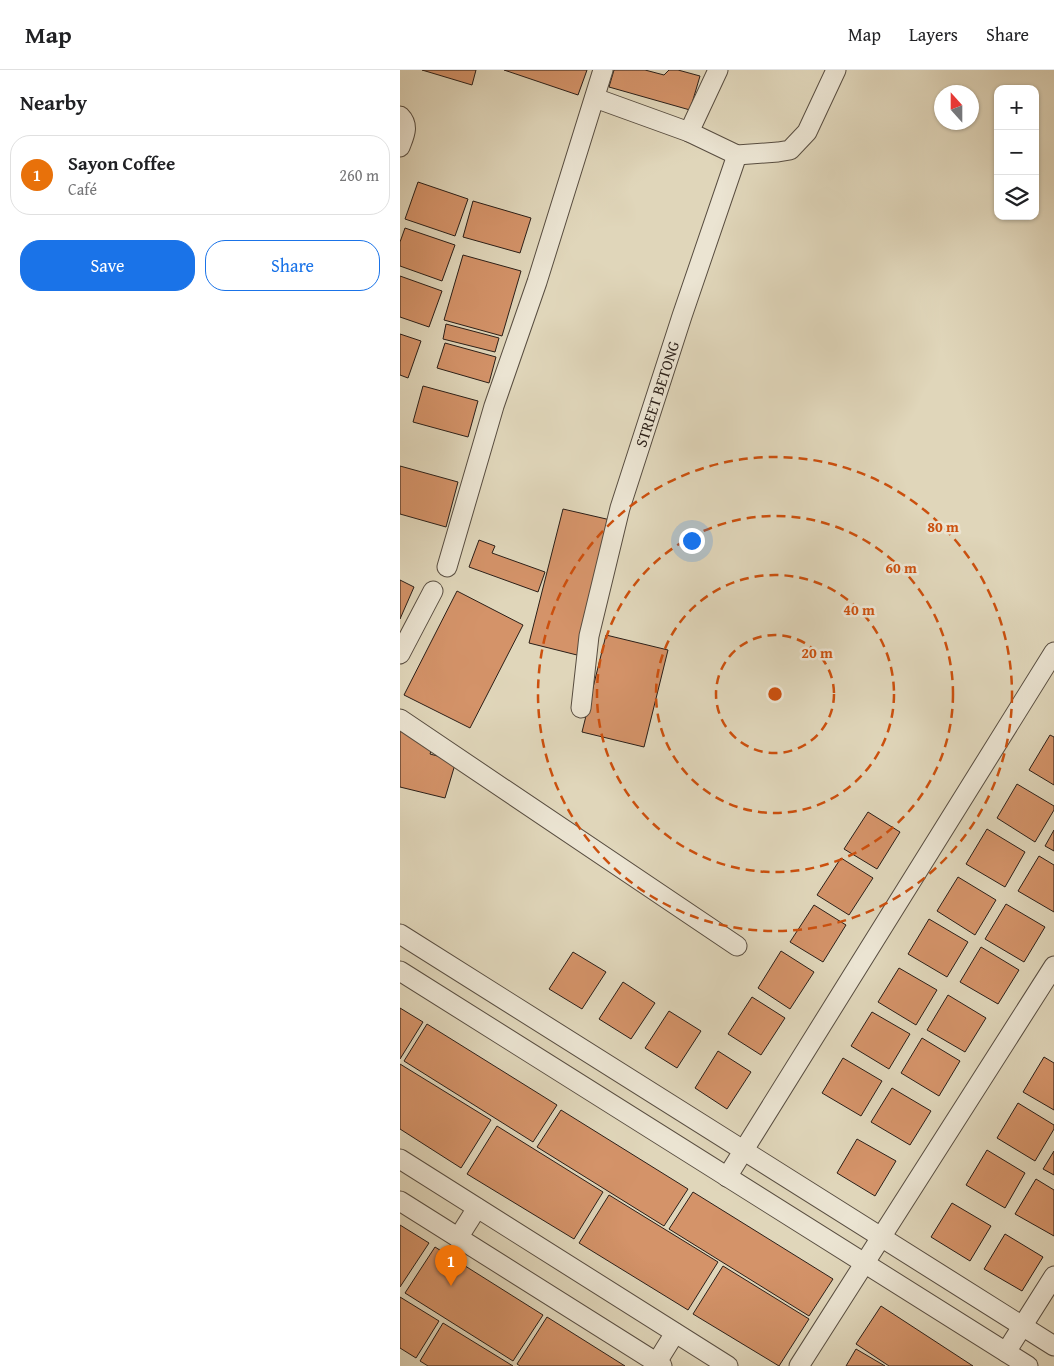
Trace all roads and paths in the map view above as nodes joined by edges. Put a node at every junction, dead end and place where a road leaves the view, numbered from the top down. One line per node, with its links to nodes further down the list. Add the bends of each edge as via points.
1 (603, 70): 4 (street)
2 (718, 70): 6 (street)
3 (836, 70): 8 (street, via 807,132 790,150)
4 (594, 98): 6 (street); 9 (street, via 537,282 494,406)
5 (400, 116): 7 (street, via 406,128)
6 (689, 132): 8 (street)
7 (400, 147)
8 (737, 155): 13 (street, STREET BETONG, via 620,508 590,636)
9 (448, 567)
10 (433, 591): 12 (street)
11 (1054, 652): 21 (street)
12 (400, 654)
13 (581, 708)
14 (400, 719): 16 (street)
15 (400, 934): 19 (street)
16 (737, 946)
17 (1054, 966): 27 (street)
18 (400, 971): 20 (street)
19 (519, 1009): 20 (street); 21 (street)
20 (500, 1034): 23 (street)
21 (743, 1150): 23 (street); 27 (street)
22 (400, 1159): 25 (street)
23 (727, 1176): 28 (street)
24 (400, 1201): 26 (street)
25 (477, 1208): 26 (street); 31 (street)
26 (458, 1238): 34 (street)
27 (882, 1238): 28 (street); 30 (street)
28 (865, 1264): 33 (street); 36 (street)
29 (1054, 1276): 30 (street)
30 (1022, 1326): 32 (street); 33 (street)
31 (675, 1333): 34 (street); 35 (street)
32 (1054, 1346)
33 (1006, 1352): 37 (street)
34 (659, 1364)
35 (728, 1366)
36 (799, 1366)
37 (1028, 1366)

